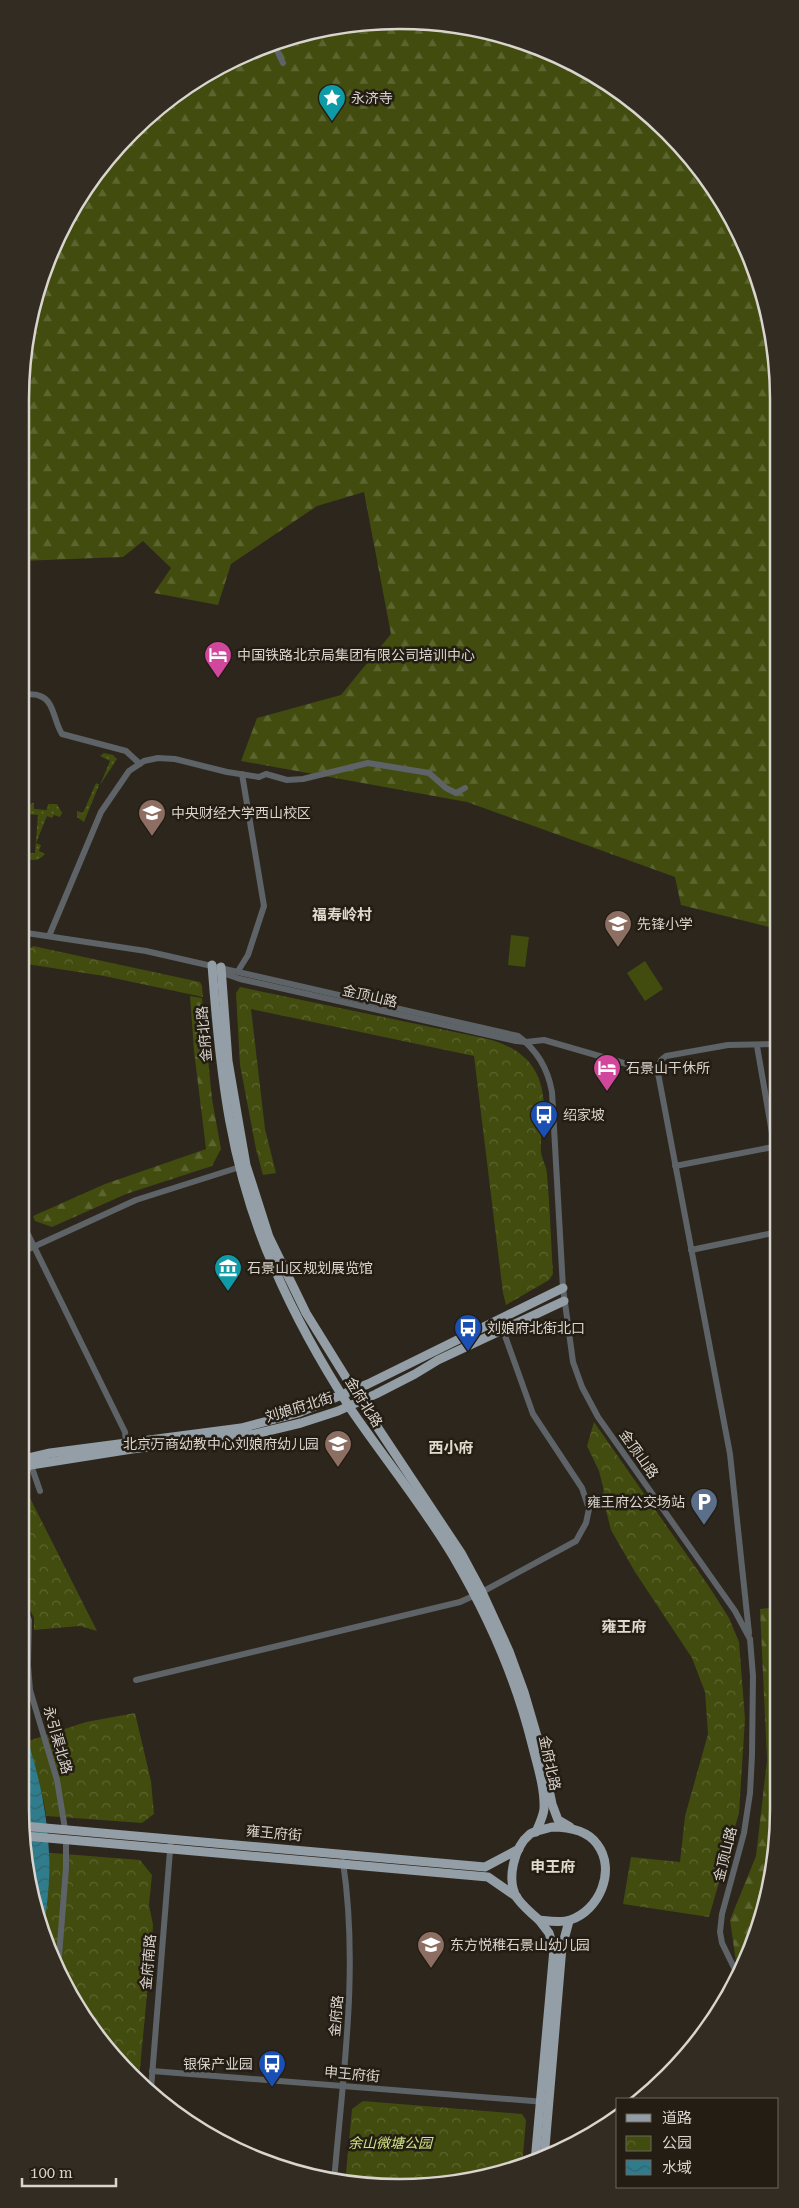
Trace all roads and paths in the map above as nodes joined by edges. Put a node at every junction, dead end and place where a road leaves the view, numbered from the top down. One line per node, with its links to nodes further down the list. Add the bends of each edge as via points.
1 (276, 50): 2 (street)
2 (282, 63)
3 (29, 695): 4 (street, via 40,696 50,703 62,734 126,750)
4 (140, 764): 5 (street, via 158,758 175,759); 8 (street, via 129,771 101,812)
5 (242, 774): 6 (street, via 303,779 368,763 429,773 456,793); 10 (street, via 264,906 248,955)
6 (465, 788)
7 (29, 933): 8 (street, 金顶山路)
8 (49, 936): 9 (street, 金顶山路, via 121,946)
9 (218, 968): 10 (street, 金顶山路); 11 (street, 金顶山路, via 240,979); 17 (main road, 金府北路)
10 (238, 971): 11 (street, 金顶山路, via 518,1036)
11 (526, 1042): 14 (street, via 544,1040); 24 (street, 金顶山路, via 546,1070 552,1092)
12 (770, 1044): 14 (street, via 728,1045 666,1056 661,1060)
13 (757, 1046): 15 (street)
14 (658, 1073): 18 (street)
15 (770, 1128)
16 (770, 1148): 18 (street)
17 (242, 1166): 21 (street, via 136,1200); 28 (main road, 金府北路, via 269,1236 306,1313); 29 (main road, 金府北路, via 248,1204 275,1272)
18 (675, 1166): 23 (street)
19 (770, 1234): 23 (street)
20 (29, 1236): 21 (street)
21 (34, 1246): 22 (street); 32 (street, via 125,1432)
22 (29, 1248)
23 (691, 1250): 39 (street, via 730,1454)
24 (562, 1288): 25 (street, 金顶山路); 26 (main road, 刘娘府北街)
25 (564, 1300): 27 (main road, 刘娘府北街); 39 (street, 金顶山路, via 573,1362 593,1409 735,1611)
26 (499, 1319): 27 (street); 28 (main road, 刘娘府北街)
27 (501, 1329): 30 (main road, 刘娘府北街); 37 (street, via 533,1414 582,1488 589,1509 576,1541)
28 (354, 1390): 29 (main road, 刘娘府北街); 30 (main road, 金府北路)
29 (344, 1396): 31 (main road, 金府北路); 32 (main road, 刘娘府北街, via 258,1425)
30 (360, 1400): 31 (main road, 刘娘府北街); 37 (main road, 金府北路, via 461,1553)
31 (349, 1406): 34 (main road, 刘娘府北街, via 271,1431); 37 (main road, 金府北路)
32 (126, 1442): 33 (main road, 刘娘府北街)
33 (29, 1460)
34 (29, 1461)
35 (29, 1467): 36 (street)
36 (40, 1491)
37 (478, 1594): 42 (street, via 460,1602); 44 (main road, 金府北路, via 509,1652 527,1700 558,1820); 46 (main road, 金府北路, via 527,1723 543,1791 544,1810)
38 (29, 1618): 40 (street, 永引渠北路)
39 (750, 1639): 57 (street, 金顶山路, via 753,1676 750,1794 720,1932)
40 (29, 1642)
41 (29, 1678): 45 (street, 永引渠北路, via 57,1780)
42 (136, 1680)
43 (30, 1827): 45 (main road, 雍王府街)
44 (570, 1827): 46 (main road, via 552,1827); 55 (main road, via 598,1845 605,1873 604,1886 594,1904)
45 (63, 1829): 48 (main road, 雍王府街)
46 (536, 1832): 51 (main road, via 530,1834)
47 (30, 1837): 49 (main road, 雍王府街)
48 (171, 1838): 50 (street, 金府南路); 52 (main road, 雍王府街)
49 (64, 1840): 50 (main road, 雍王府街); 56 (street, via 66,1868)
50 (170, 1849): 52 (main road, 雍王府街); 58 (street, 金府南路)
51 (519, 1849): 52 (main road, 雍王府街, via 485,1866); 53 (main road, via 512,1880)
52 (342, 1858): 53 (main road, 雍王府街, via 488,1877); 60 (street, 金府路, via 350,1928 351,1984)
53 (517, 1897): 54 (main road)
54 (539, 1920): 55 (main road); 61 (main road, via 554,1949)
55 (569, 1921): 61 (main road, via 562,1947)
56 (59, 1955)
57 (734, 1968)
58 (152, 2071): 59 (street, 金府南路); 60 (street, 申王府街)
59 (151, 2083)
60 (342, 2086): 61 (street, 申王府街); 64 (street, 金府路)
61 (545, 2102): 62 (main road); 63 (main road)
62 (544, 2150)
63 (537, 2153)
64 (335, 2173)

